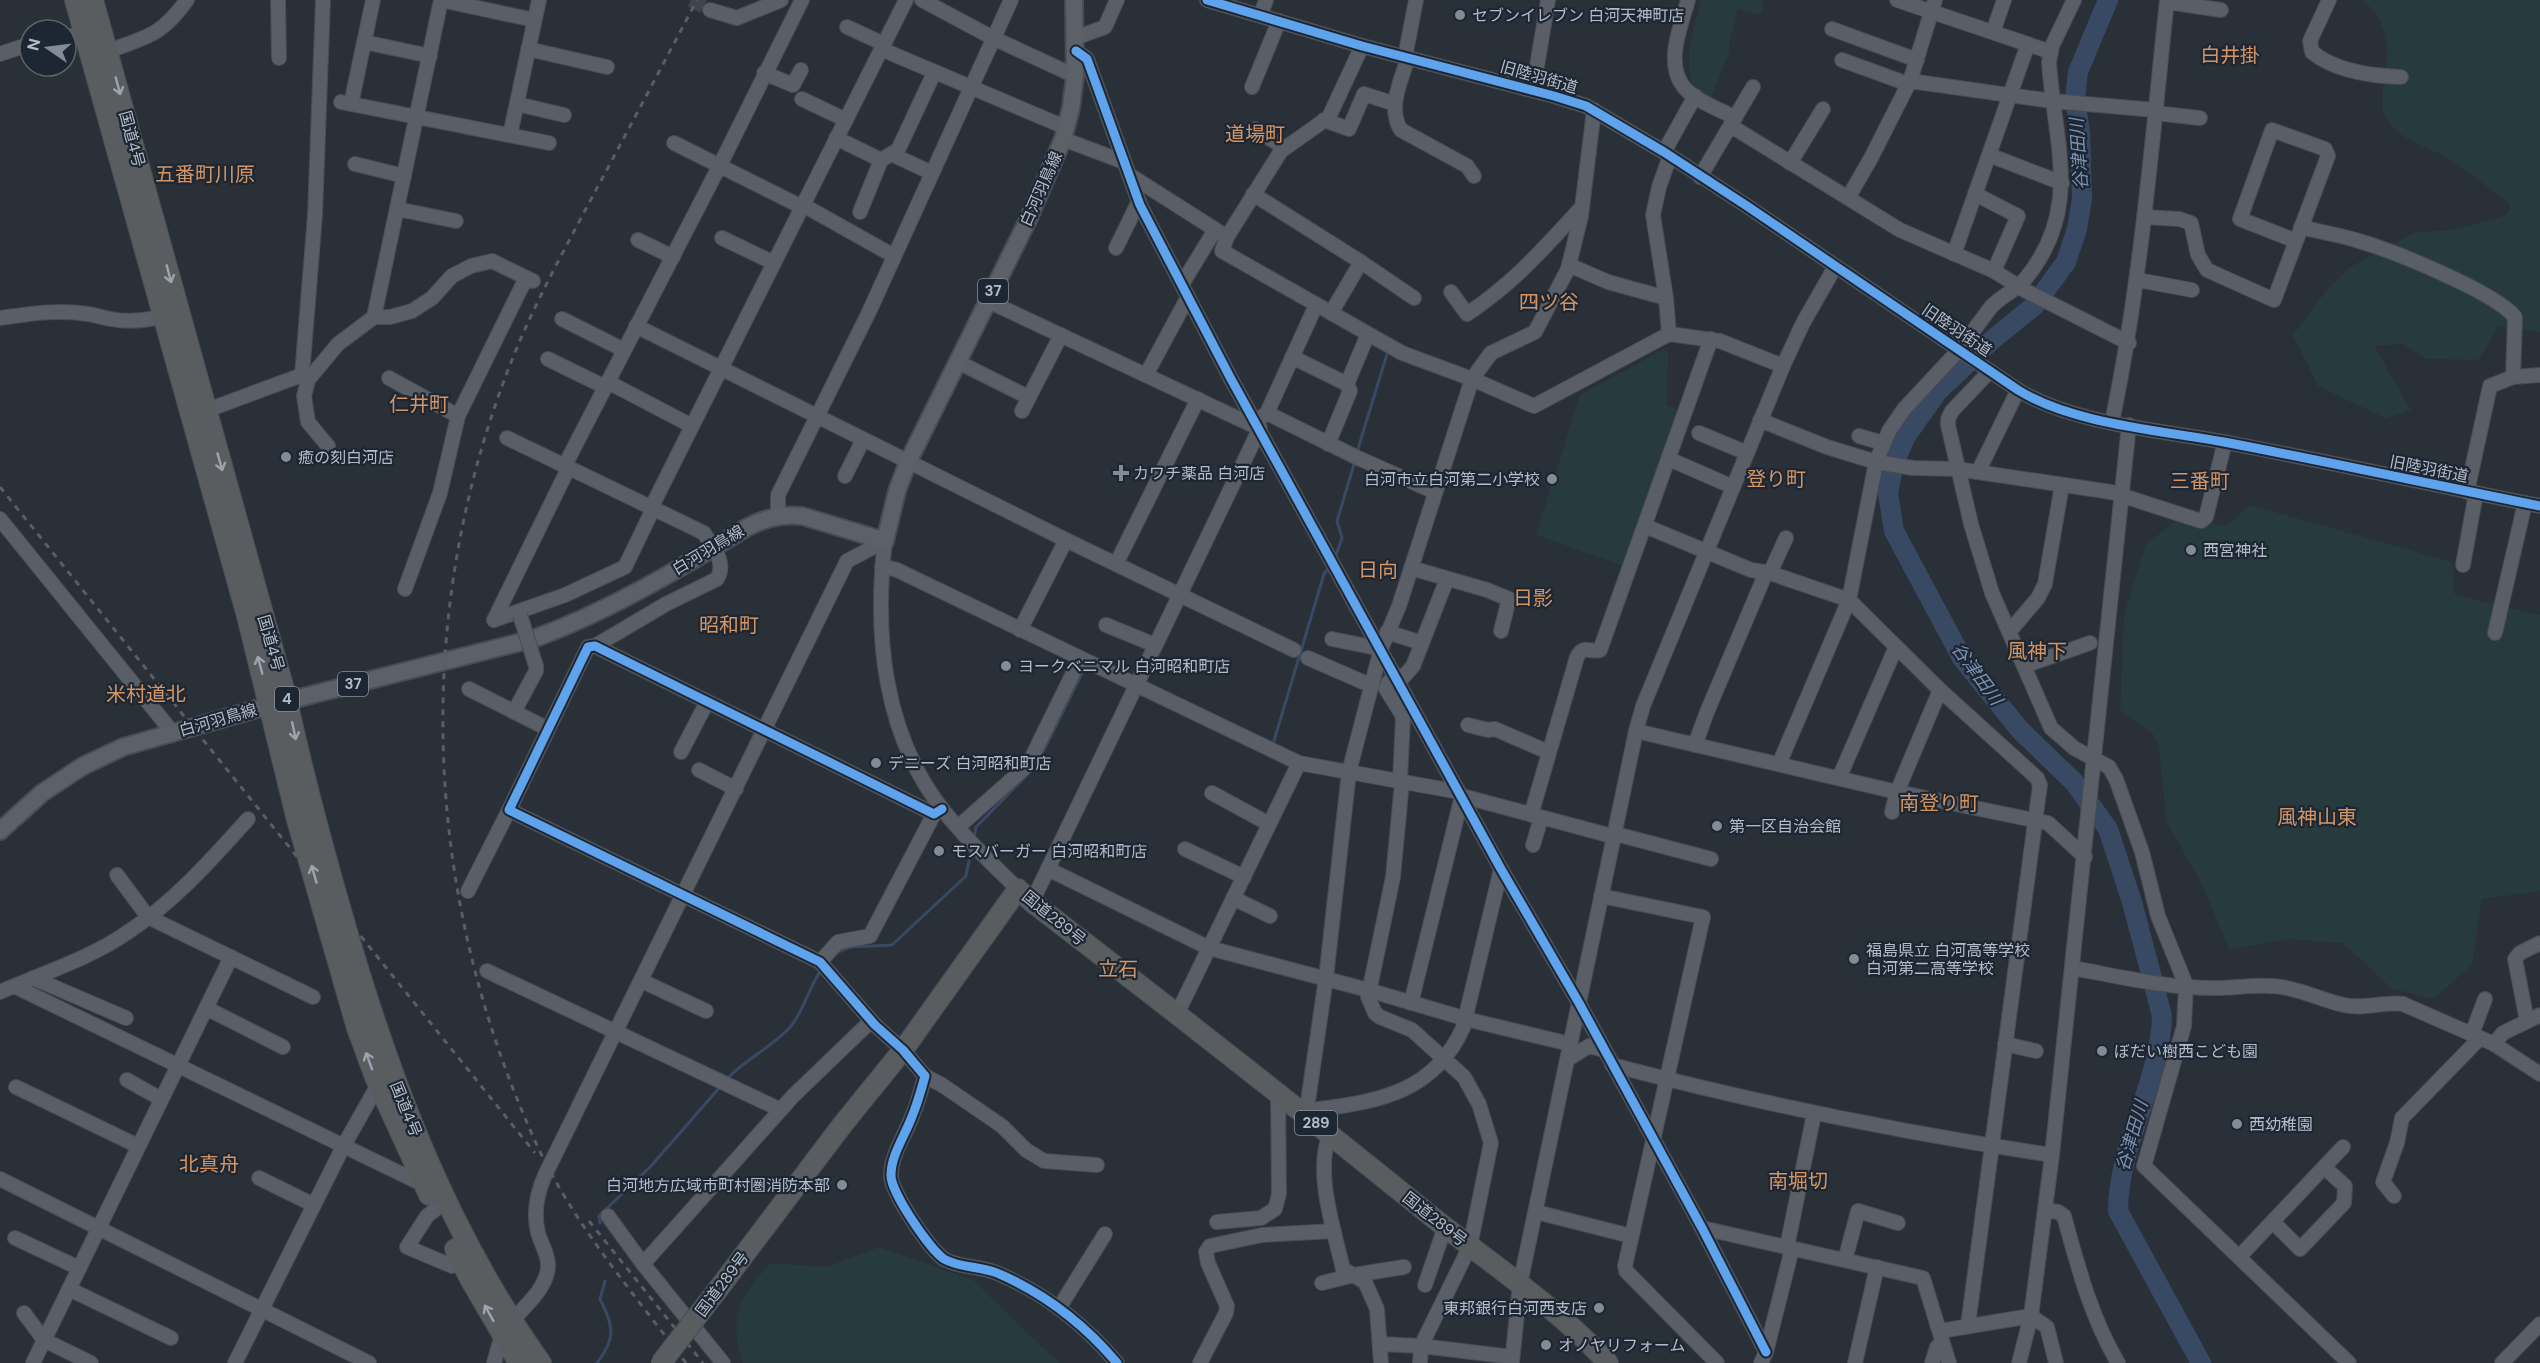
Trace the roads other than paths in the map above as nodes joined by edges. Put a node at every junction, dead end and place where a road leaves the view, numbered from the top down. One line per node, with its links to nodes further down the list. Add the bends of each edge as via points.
1 (187, 0): 44 (street, via 167,26)
2 (278, 0): 49 (street)
3 (323, 0): 152 (street)
4 (373, 0): 36 (street)
5 (441, 0): 29 (street); 47 (street)
6 (539, 0): 29 (street)
7 (781, 0): 26 (street, via 737,18)
8 (802, 0): 54 (street)
9 (906, 0): 40 (street)
10 (922, 0): 35 (street)
11 (1011, 0): 35 (street)
12 (1074, 0): 39 (main road, 白河羽鳥線 / 37)
13 (1117, 0): 39 (street, via 1106,27)
14 (1208, 0): 28 (street, 旧陸羽街道)
15 (1266, 0): 28 (street)
16 (1416, 0): 48 (street)
17 (1548, 0): 62 (street)
18 (1688, 0): 64 (street, via 1674,54 1683,87)
19 (1898, 0): 25 (street)
20 (2004, 0): 34 (street)
21 (2074, 0): 45 (street)
22 (2329, 0): 57 (street, via 2310,41 2312,52 2373,76)
23 (2167, 1): 27 (street); 71 (street)
24 (85, 5): 31 (highway, 国道4号 / 4); 44 (highway, 国道4号 / 4)
25 (1933, 6): 34 (street); 51 (street)
26 (710, 10)
27 (2221, 10)
28 (1261, 14): 30 (street, 旧陸羽街道)
29 (534, 21): 43 (street)
30 (1279, 21): 41 (street, 旧陸羽街道); 60 (street)
31 (78, 26)
32 (847, 27): 40 (street)
33 (1832, 29): 51 (street)
34 (1993, 32): 38 (street)
35 (993, 38): 56 (street); 59 (street)
36 (364, 42): 47 (street); 73 (street, via 346,103)
37 (78, 44): 131 (highway, 国道4号 / 4)
38 (2028, 44): 45 (street); 63 (street)
39 (1076, 45): 56 (main road, 白河羽鳥線 / 37); 88 (street, via 1087,59)
40 (883, 46): 55 (street); 75 (street)
41 (1362, 46): 48 (street, 旧陸羽街道); 76 (street, via 1329,117)
42 (18, 48): 46 (street)
43 (528, 49): 52 (street); 67 (street)
44 (109, 51): 131 (highway, 国道4号 / 4, one-way to 131)
45 (2051, 52): 66 (street)
46 (0, 54)
47 (430, 56): 73 (street)
48 (1406, 57): 62 (street, 旧陸羽街道); 68 (street)
49 (279, 58)
50 (1842, 60): 58 (street)
51 (1917, 60): 58 (street)
52 (607, 67)
53 (801, 70): 54 (street, via 793,85)
54 (764, 73): 91 (street)
55 (934, 73): 59 (street); 87 (street, via 898,150)
56 (1075, 76): 79 (main road, 白河羽鳥線 / 37)
57 (2401, 77)
58 (1909, 83): 63 (street); 100 (street)
59 (971, 87): 79 (street); 92 (street)
60 (1252, 87)
61 (1753, 87): 77 (street)
62 (1533, 90): 70 (street, 旧陸羽街道)
63 (2010, 95): 66 (street); 86 (street)
64 (1695, 96): 77 (street); 85 (street)
65 (802, 99): 75 (street)
66 (2052, 101): 71 (street); 97 (street)
67 (517, 104): 72 (street); 80 (street)
68 (1395, 104): 76 (street, via 1364,94 1349,129); 95 (street, via 1394,115 1401,130 1467,166)
69 (1823, 109): 89 (street)
70 (1594, 110): 85 (street, 旧陸羽街道); 103 (street)
71 (2155, 112): 74 (street); 106 (street)
72 (564, 115)
73 (417, 118): 80 (street); 93 (street)
74 (2200, 118)
75 (846, 120): 81 (street)
76 (1324, 120): 84 (street)
77 (1733, 122): 89 (street); 96 (street)
78 (1255, 129): 84 (street)
79 (1065, 133): 88 (street); 128 (main road, 白河羽鳥線 / 37)
80 (510, 135): 82 (street)
81 (836, 138): 87 (street); 102 (street)
82 (549, 143)
83 (674, 143): 91 (street)
84 (1285, 148): 98 (street)
85 (1667, 154): 96 (street, 旧陸羽街道); 127 (street, via 1653,215)
86 (1989, 155): 97 (street); 99 (street)
87 (886, 157): 92 (street); 105 (street)
88 (1125, 162): 94 (street)
89 (1790, 162): 100 (street)
90 (355, 164): 93 (street)
91 (720, 165): 102 (street); 115 (street)
92 (932, 173): 114 (street)
93 (404, 176): 104 (street)
94 (1131, 176): 101 (street); 108 (street)
95 (1474, 177)
96 (1701, 177): 119 (street, 旧陸羽街道)
97 (2062, 183): 122 (street, via 2058,215)
98 (1253, 194): 108 (street); 116 (street)
99 (1975, 194): 113 (street); 120 (street, via 2018,216)
100 (1848, 198): 113 (street, via 1900,230)
101 (1139, 201): 112 (street); 123 (street)
102 (802, 206): 114 (street); 117 (street)
103 (1582, 207): 118 (street); 125 (street, via 1497,295 1467,314)
104 (397, 209): 107 (street); 132 (street)
105 (860, 212)
106 (2144, 217): 109 (street, via 2191,223 2198,255 2207,270 2274,300); 121 (street)
107 (456, 220)
108 (1221, 234): 123 (street); 129 (street, via 1222,251)
109 (2298, 234): 109 (street, via 2328,151 2272,130 2240,219); 151 (street, via 2359,241 2502,304 2515,317)
110 (722, 238): 117 (street)
111 (638, 240): 115 (street)
112 (1116, 248)
113 (1954, 254): 120 (street)
114 (894, 256): 163 (street)
115 (672, 257): 135 (street)
116 (1361, 262): 126 (street); 130 (street)
117 (774, 263): 147 (street)
118 (1569, 265): 127 (street, via 1608,282); 154 (street, via 1535,332 1491,352)
119 (1835, 267): 142 (street, 旧陸羽街道); 146 (street)
120 (1994, 271): 122 (street)
121 (2138, 280): 124 (street); 140 (street)
122 (2023, 288): 140 (street); 142 (street, via 1991,306)
123 (1185, 290): 149 (street); 165 (street, via 1231,379)
124 (2192, 290)
125 (1451, 292)
126 (1414, 298)
127 (1666, 298): 137 (street)
128 (988, 301): 138 (street); 145 (main road, 白河羽鳥線 / 37)
129 (1317, 305): 130 (street); 143 (street)
130 (1331, 313): 136 (street)
131 (170, 314): 133 (street, via 123,321 88,314 36,313); 160 (highway, 国道4号 / 4); 234 (highway, 国道4号 / 4, one-way to 131)
132 (374, 317): 152 (street, via 338,344); 162 (street, via 390,318 412,311 432,298 452,276 471,266 492,261 529,279)
133 (0, 318)
134 (562, 319): 141 (street)
135 (636, 326): 141 (street); 147 (street)
136 (1368, 334): 154 (street, via 1402,353); 156 (street)
137 (1669, 334): 139 (street); 154 (street, via 1534,406)
138 (1061, 335): 149 (street); 158 (street)
139 (1711, 339): 146 (street); 178 (street)
140 (2128, 343): 166 (street)
141 (624, 350): 155 (street)
142 (1962, 352): 148 (street, 旧陸羽街道); 174 (street, via 1904,409)
143 (1292, 357): 156 (street); 165 (street)
144 (548, 359): 155 (street)
145 (958, 362): 158 (street); 179 (main road, 白河羽鳥線 / 37)
146 (1783, 366): 164 (street)
147 (720, 369): 163 (street); 168 (street)
148 (1988, 369): 157 (street, 旧陸羽街道); 182 (street, via 1948,419)
149 (1146, 375): 159 (street)
150 (2540, 375): 151 (street)
151 (2513, 377): 188 (street, via 2490,386)
152 (305, 378): 160 (street); 176 (street, via 308,422)
153 (389, 378): 162 (street)
154 (1472, 379): 187 (street)
155 (606, 384): 168 (street); 181 (street)
156 (1347, 384): 175 (street, via 1350,391)
157 (2018, 390): 166 (street, 旧陸羽街道, via 2046,406); 183 (street)
158 (1028, 398): 161 (street)
159 (1198, 399): 165 (street, via 1252,425); 201 (street)
160 (205, 411): 234 (highway, 国道4号 / 4, one-way to 234)
161 (1022, 411)
162 (458, 416): 207 (street, via 440,493)
163 (817, 417): 172 (street); 193 (street, via 778,495)
164 (1760, 420): 177 (street); 180 (street)
165 (1261, 421): 175 (street); 208 (street); 223 (street)
166 (2112, 422): 167 (street, 旧陸羽街道)
167 (2129, 425): 173 (street, 旧陸羽街道); 189 (street)
168 (692, 426): 192 (street)
169 (1699, 433): 177 (street)
170 (1859, 436): 174 (street)
171 (507, 438): 181 (street)
172 (863, 440): 179 (street); 184 (street)
173 (2225, 442): 188 (street, 旧陸羽街道); 189 (street, via 2203,520)
174 (1883, 443): 180 (street)
175 (1328, 444): 187 (street)
176 (328, 446)
177 (1747, 453): 186 (street)
178 (1669, 459): 186 (street); 195 (street)
179 (908, 462): 197 (street); 198 (main road, 白河羽鳥線 / 37)
180 (1876, 462): 182 (street); 209 (street)
181 (567, 466): 192 (street); 210 (street, via 494,620)
182 (1957, 469): 183 (street); 215 (street, via 1985,573)
183 (1978, 472): 185 (street)
184 (845, 476)
185 (2062, 485): 189 (street); 215 (street, via 2044,584 2038,598)
186 (1733, 488): 200 (street)
187 (1435, 492): 204 (street)
188 (2472, 493): 190 (street, 旧陸羽街道); 202 (street)
189 (2122, 494): 246 (street)
190 (2525, 503): 191 (street, 旧陸羽街道); 216 (street)
191 (2540, 506)
192 (652, 509): 199 (street, via 704,533); 210 (street, via 625,567)
193 (778, 516): 198 (main road, 白河羽鳥線 / 37, via 817,519); 199 (main road, 白河羽鳥線 / 37, via 756,522)
194 (0, 519): 240 (street)
195 (1645, 526): 200 (street); 243 (street, via 1600,650 1586,648 1577,657)
196 (1786, 538): 205 (street)
197 (1066, 540): 201 (street); 212 (street)
198 (885, 541): 203 (street); 238 (street, via 847,561)
199 (713, 548): 221 (street, via 722,564 717,579); 234 (main road, 白河羽鳥線 / 37, via 616,604 544,635)
200 (1706, 552): 205 (street); 239 (street)
201 (1116, 564): 208 (street)
202 (2463, 565)
203 (882, 566): 212 (street); 256 (street, via 880,632 889,692 909,751)
204 (1411, 568): 206 (street); 214 (street)
205 (1770, 573): 209 (street); 241 (street, via 1765,575)
206 (1447, 579): 213 (street, via 1509,599); 218 (street)
207 (405, 589)
208 (1180, 595): 220 (street); 224 (street)
209 (1849, 600): 222 (street); 245 (street)
210 (519, 613): 235 (street, bridge, via 536,671)
211 (1106, 625): 220 (street)
212 (1020, 630): 226 (street)
213 (1500, 631)
214 (1387, 632): 218 (street); 223 (street)
215 (2009, 632): 227 (street)
216 (2495, 633)
217 (1332, 639): 223 (street)
218 (1422, 643): 228 (street, via 1413,666)
219 (2091, 643): 227 (street)
220 (1155, 645): 229 (street)
221 (595, 646): 233 (street); 237 (street, via 588,647)
222 (1896, 647): 232 (street); 249 (street)
223 (1382, 649): 228 (street); 230 (street)
224 (1294, 650)
225 (1308, 658): 230 (street)
226 (1080, 659): 229 (street); 262 (street, via 1028,765)
227 (2024, 666): 246 (street, via 2051,728)
228 (1398, 679): 250 (street, via 1388,683 1386,689 1403,716); 254 (street)
229 (1136, 686): 244 (street); 269 (street)
230 (1372, 686): 248 (street)
231 (470, 689): 235 (street)
232 (1940, 690): 252 (street); 260 (street, via 2037,778 2040,785)
233 (707, 702): 238 (street); 242 (street)
234 (279, 703): 240 (main road, 白河羽鳥線 / 37); 321 (highway, 国道4号 / 4, one-way to 234, via 357,1028 297,820); 375 (highway, 国道4号 / 4, one-way to 375, via 392,1074 422,1151)
235 (514, 712): 237 (street)
236 (1468, 725): 243 (street, via 1496,729)
237 (548, 729): 255 (street)
238 (765, 730): 251 (street); 256 (street)
239 (1636, 731): 241 (street); 264 (street)
240 (173, 733): 263 (main road, 白河羽鳥線 / 37, via 123,747 82,766 42,793)
241 (1695, 746): 245 (street)
242 (681, 752)
243 (1548, 752): 258 (street)
244 (1299, 763): 248 (street); 261 (street)
245 (1779, 764): 249 (street)
246 (2094, 766): 267 (street); 289 (street, via 2109,767 2116,779)
247 (699, 770): 251 (street)
248 (1349, 772): 250 (street); 287 (street)
249 (1839, 778): 252 (street)
250 (1401, 782): 254 (street); 291 (street, via 1392,877)
251 (736, 789): 274 (street)
252 (1898, 792): 257 (street); 260 (street)
253 (1212, 793): 261 (street)
254 (1461, 794): 258 (street); 270 (street); 295 (street)
255 (509, 810): 273 (street); 274 (street)
256 (938, 811): 262 (street); 283 (street, via 870,936 838,942)
257 (1892, 812)
258 (1536, 816): 264 (street); 265 (street)
259 (248, 819): 279 (street, via 210,861)
260 (2035, 821): 267 (street, via 2053,826); 307 (street)
261 (1269, 824): 272 (street)
262 (958, 827): 275 (street)
263 (0, 831)
264 (1616, 834): 268 (street); 276 (street)
265 (1533, 844)
266 (1185, 849): 272 (street)
267 (2085, 857): 284 (street)
268 (1711, 859)
269 (1048, 869): 275 (street); 281 (street)
270 (1501, 869): 296 (street); 300 (street)
271 (117, 874): 279 (street)
272 (1244, 877): 277 (street)
273 (468, 891)
274 (684, 894): 283 (street); 288 (street)
275 (1025, 896): 299 (highway, 国道289号 / 289); 310 (highway, 国道289号)
276 (1601, 896): 296 (street); 319 (street, via 1703,917)
277 (1233, 898): 278 (street); 281 (street)
278 (1270, 916)
279 (148, 917): 282 (street); 286 (street, via 127,933)
280 (2540, 943): 302 (street, via 2515,959)
281 (1209, 948): 287 (street); 299 (street)
282 (231, 957): 293 (street); 297 (street)
283 (820, 962): 303 (street)
284 (2072, 968): 289 (street); 333 (street)
285 (487, 971): 304 (street)
286 (33, 978): 290 (street); 301 (street)
287 (1326, 978): 291 (street); 327 (street)
288 (642, 981): 298 (street); 304 (street)
289 (2181, 985): 305 (street, via 2267,985 2344,1005 2397,1003); 357 (street, via 2184,1026 2144,1166)
290 (14, 986): 292 (street); 316 (street)
291 (1368, 990): 295 (street); 314 (street, via 1375,1012 1412,1030)
292 (0, 992)
293 (313, 996)
294 (2485, 999): 305 (street)
295 (1411, 1003): 300 (street)
296 (1579, 1003): 306 (street); 311 (street)
297 (206, 1008): 309 (street); 316 (street)
298 (706, 1011)
299 (1177, 1014): 323 (highway, 国道289号 / 289)
300 (1466, 1017): 306 (street); 314 (street, via 1454,1048)
301 (126, 1018)
302 (2534, 1018): 308 (street, via 2503,1033)
303 (871, 1021): 310 (street); 325 (street)
304 (617, 1032): 325 (street); 375 (street, via 539,1189 535,1212 548,1260 547,1273)
305 (2476, 1036): 308 (street); 339 (street, via 2402,1118 2383,1182)
306 (1570, 1044): 313 (street)
307 (2005, 1044): 312 (street); 331 (street)
308 (2494, 1044): 317 (street)
309 (283, 1047)
310 (903, 1050): 318 (street); 391 (highway, 国道289号, bridge)
311 (1604, 1050): 313 (street, via 1588,1046); 315 (street)
312 (2036, 1051)
313 (1568, 1059): 343 (street)
314 (1443, 1060): 327 (street, via 1419,1083 1393,1095 1319,1109); 355 (street, via 1469,1083 1491,1143)
315 (1612, 1065): 319 (street); 328 (street)
316 (177, 1066): 324 (street); 329 (street)
317 (2540, 1074)
318 (925, 1076): 334 (street, via 1002,1126 1026,1150 1044,1161); 369 (street, via 891,1173 904,1205 930,1247 945,1260 996,1272)
319 (1666, 1079): 326 (street); 328 (street)
320 (127, 1080): 324 (street)
321 (378, 1085): 329 (street); 338 (highway, 国道4号 / 4)
322 (16, 1087): 330 (street)
323 (1278, 1091): 327 (highway, 国道289号 / 289); 346 (street, via 1279,1194 1275,1209 1261,1218)
324 (161, 1099): 330 (street)
325 (781, 1110): 360 (street)
326 (1814, 1114): 331 (street); 356 (street)
327 (1317, 1124): 348 (highway, 国道289号 / 289); 351 (street)
328 (1652, 1138): 350 (street); 353 (street)
329 (344, 1145): 338 (street); 340 (street)
330 (138, 1146): 349 (street)
331 (1992, 1146): 333 (street); 374 (street)
332 (2343, 1147): 335 (street)
333 (2052, 1155): 342 (street)
334 (1097, 1165)
335 (2324, 1167): 345 (street); 345 (street, via 2345,1186 2344,1203 2300,1249)
336 (259, 1178): 340 (street)
337 (0, 1179): 349 (street)
338 (421, 1180): 341 (highway, 国道4号 / 4)
339 (2394, 1196)
340 (314, 1205): 370 (street)
341 (436, 1209): 359 (highway, 国道4号 / 4); 359 (street, via 407,1247 452,1266)
342 (2045, 1210): 372 (street); 404 (street, via 2064,1216 2083,1286)
343 (1536, 1212): 353 (street); 366 (street)
344 (608, 1216): 360 (street)
345 (2273, 1221): 357 (street)
346 (1217, 1222)
347 (1898, 1223): 358 (street, via 1858,1211)
348 (1445, 1227): 355 (highway, 国道289号 / 289); 367 (street)
349 (99, 1228): 363 (street); 370 (street)
350 (1702, 1228): 356 (street); 382 (street)
351 (1334, 1231): 364 (street, via 1343,1269); 394 (street, via 1262,1235 1210,1246 1206,1252 1208,1263 1227,1306)
352 (1105, 1234): 369 (street)
353 (1631, 1236): 398 (street, via 1626,1271)
354 (15, 1238): 363 (street)
355 (1470, 1246): 366 (highway, 国道289号 / 289); 380 (street)
356 (1790, 1248): 358 (street); 382 (street)
357 (2239, 1257): 405 (street)
358 (1845, 1260): 362 (street)
359 (463, 1264): 375 (highway, 国道4号 / 4, one-way to 359)
360 (643, 1264): 392 (street)
361 (1404, 1267): 364 (street)
362 (1877, 1267): 377 (street, via 1923,1278); 399 (street)
363 (79, 1268): 368 (street)
364 (1354, 1275): 365 (street); 379 (street, via 1365,1282 1377,1309)
365 (1322, 1283)
366 (1520, 1284): 383 (street); 397 (highway, 国道289号 / 289, via 1555,1311)
367 (1425, 1285)
368 (69, 1289): 376 (street); 378 (street)
369 (1059, 1308): 393 (street)
370 (262, 1310): 386 (street); 387 (street)
371 (24, 1313): 378 (street)
372 (2031, 1316): 374 (street); 402 (street); 403 (street, via 2047,1327)
373 (2540, 1324): 406 (street)
374 (1968, 1325): 377 (street)
375 (507, 1329): 388 (street); 389 (highway, 国道4号 / 4); 390 (highway, 国道4号 / 4)
376 (171, 1338)
377 (1942, 1338): 400 (street); 401 (street)
378 (44, 1340): 381 (street); 384 (street)
379 (1380, 1344): 380 (street); 395 (street)
380 (1421, 1346): 383 (street); 396 (street)
381 (63, 1357): 385 (street)
382 (1763, 1357)
383 (1512, 1360)
384 (33, 1363)
385 (91, 1363)
386 (235, 1363)
387 (369, 1363)
388 (494, 1363)
389 (519, 1363)
390 (541, 1363)
391 (661, 1363)
392 (723, 1363)
393 (1117, 1363)
394 (1200, 1363)
395 (1381, 1363)
396 (1420, 1363)
397 (1608, 1363)
398 (1717, 1363)
399 (1855, 1363)
400 (1932, 1363)
401 (1949, 1363)
402 (2019, 1363)
403 (2056, 1363)
404 (2118, 1363)
405 (2349, 1363)
406 (2502, 1363)

